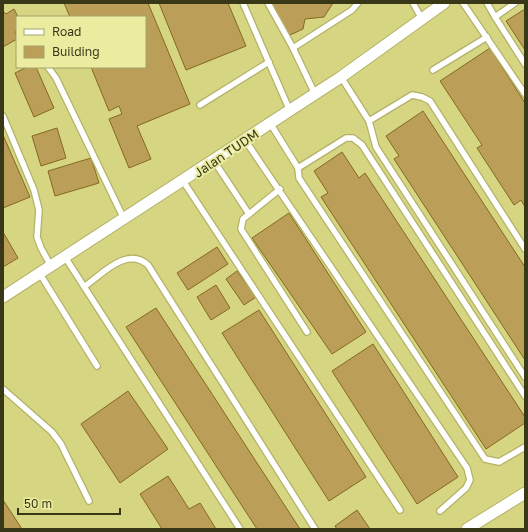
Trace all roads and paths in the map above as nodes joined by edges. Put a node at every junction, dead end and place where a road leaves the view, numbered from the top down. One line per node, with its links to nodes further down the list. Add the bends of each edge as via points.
1 (243, 3): 13 (lane)
2 (268, 3): 12 (lane)
3 (358, 3): 12 (lane, via 352,10)
4 (413, 3): 10 (lane)
5 (444, 3): 10 (street, Jalan TUDM)
6 (463, 3): 11 (lane)
7 (487, 3): 9 (lane)
8 (516, 3): 9 (lane)
9 (495, 17): 14 (lane)
10 (422, 19): 17 (street, Jalan TUDM)
11 (487, 37): 16 (lane); 19 (lane)
12 (293, 48): 18 (lane)
13 (269, 62): 20 (lane); 21 (lane)
14 (525, 64)
15 (49, 68): 31 (lane, via 56,78)
16 (433, 70)
17 (341, 77): 18 (street, Jalan TUDM); 23 (lane)
18 (315, 94): 21 (street, Jalan TUDM)
19 (525, 94)
20 (200, 105)
21 (290, 111): 24 (street, Jalan TUDM)
22 (3, 116): 34 (lane, via 34,190 39,210 38,237)
23 (369, 122): 32 (lane, via 412,95 430,101); 40 (lane, via 376,147)
24 (270, 123): 25 (street, Jalan TUDM); 27 (lane)
25 (245, 140): 26 (street, Jalan TUDM); 29 (lane)
26 (214, 161): 28 (street, Jalan TUDM); 30 (lane)
27 (298, 168): 42 (lane, via 346,138 353,138 362,145); 43 (lane, via 300,178 485,459 499,462)
28 (183, 181): 31 (street, Jalan TUDM); 46 (lane)
29 (280, 189): 30 (lane); 47 (lane, via 467,468 470,480 466,488)
30 (249, 214): 38 (lane, via 242,219 241,229)
31 (124, 219): 33 (street, Jalan TUDM)
32 (525, 249)
33 (64, 258): 34 (street, Jalan TUDM); 36 (lane)
34 (51, 266): 35 (street, Jalan TUDM)
35 (40, 274): 37 (street, Jalan TUDM); 39 (lane)
36 (84, 287): 48 (lane); 49 (lane, via 124,258 137,257 148,265)
37 (3, 297)
38 (307, 332)
39 (97, 366)
40 (525, 378)
41 (3, 389): 45 (lane, via 62,444)
42 (525, 396)
43 (525, 447)
44 (525, 493): 50 (street)
45 (89, 501)
46 (400, 510)
47 (440, 511)
48 (240, 529)
49 (315, 529)
50 (467, 529)

